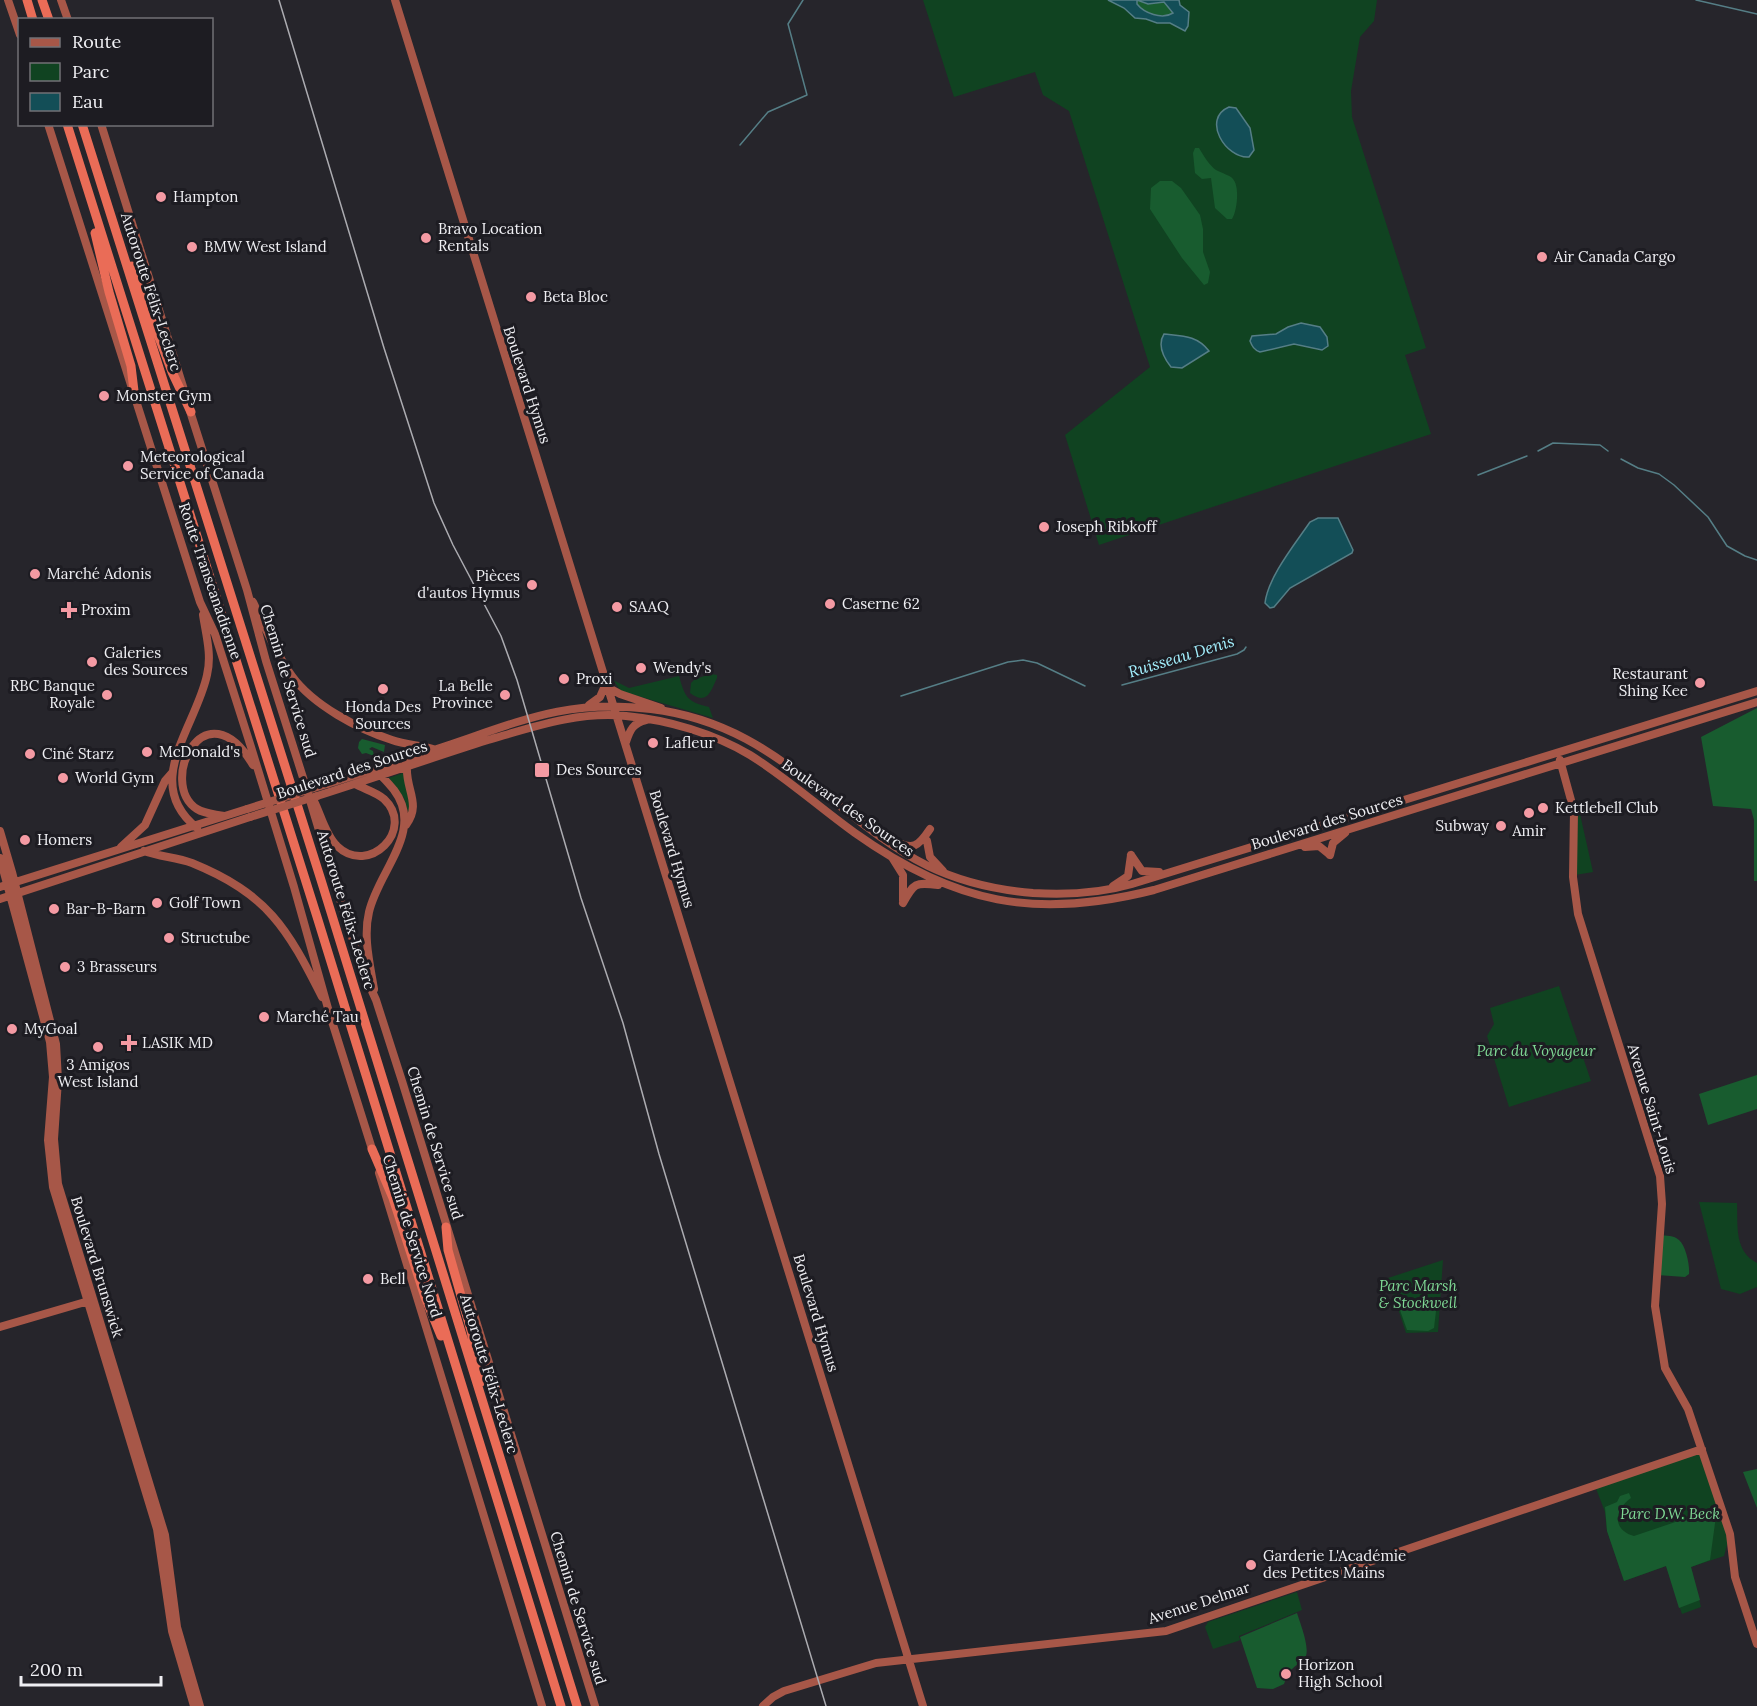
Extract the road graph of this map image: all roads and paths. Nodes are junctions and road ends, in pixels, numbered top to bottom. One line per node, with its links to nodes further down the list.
1 (8, 0): 9 (main road)
2 (27, 0): 6 (highway)
3 (42, 0): 7 (highway)
4 (61, 0): 8 (main road)
5 (395, 0): 20 (main road, Boulevard Hymus)
6 (32, 18)
7 (47, 18)
8 (67, 18)
9 (18, 29)
10 (49, 126): 16 (main road, Route Transcanadienne)
11 (68, 126): 14 (highway, Autoroute Félix-Leclerc)
12 (83, 126): 15 (highway, Autoroute Félix-Leclerc)
13 (102, 126): 17 (main road)
14 (81, 169): 16 (highway); 68 (highway, Autoroute Félix-Leclerc)
15 (107, 205): 17 (highway); 69 (highway, Autoroute Félix-Leclerc)
16 (134, 391): 19 (main road, Route Transcanadienne)
17 (191, 412): 18 (main road)
18 (247, 590): 29 (main road); 38 (main road, Chemin de Service sud)
19 (200, 602): 34 (main road); 35 (main road, Route Transcanadienne)
20 (608, 685): 23 (main road); 24 (main road, Boulevard Hymus); 25 (main road)
21 (1757, 691): 30 (main road, Boulevard des Sources)
22 (1757, 702): 31 (main road, Boulevard des Sources)
23 (586, 706): 24 (main road, Boulevard des Sources); 29 (main road, Boulevard des Sources)
24 (614, 706): 25 (main road, Boulevard des Sources); 26 (main road, Boulevard Hymus)
25 (677, 714): 42 (main road, Boulevard des Sources)
26 (617, 715): 27 (main road, Boulevard des Sources); 28 (main road, Boulevard Hymus); 32 (main road, Boulevard des Sources)
27 (650, 719): 28 (main road); 53 (main road, Boulevard des Sources)
28 (626, 744): 72 (main road, Boulevard Hymus)
29 (434, 750): 33 (main road, Boulevard des Sources)
30 (1557, 752): 31 (main road, Avenue Saint-Louis); 55 (main road, Boulevard des Sources)
31 (1561, 763): 45 (main road, Boulevard des Sources); 70 (main road, Avenue Saint-Louis)
32 (407, 766): 36 (main road, Boulevard des Sources); 44 (main road)
33 (372, 769): 36 (main road); 39 (main road, Boulevard des Sources)
34 (172, 773): 43 (main road); 50 (main road)
35 (258, 773): 41 (main road); 63 (main road, Chemin de Service Nord)
36 (380, 775): 37 (main road, Boulevard des Sources); 44 (main road)
37 (355, 784): 38 (main road); 39 (main road, Boulevard des Sources)
38 (306, 787): 62 (main road, Chemin de Service sud)
39 (328, 788): 40 (main road, Boulevard des Sources, bridge)
40 (249, 813): 41 (main road, Boulevard des Sources); 48 (main road, Boulevard des Sources)
41 (226, 816): 43 (main road, Boulevard des Sources)
42 (861, 822): 46 (main road); 56 (main road, Boulevard des Sources)
43 (194, 826): 48 (main road); 50 (main road, Boulevard des Sources)
44 (405, 826): 62 (main road)
45 (1354, 827): 51 (main road, Boulevard des Sources); 51 (main road)
46 (930, 829)
47 (0, 831): 57 (main road, Boulevard Brunswick)
48 (202, 832): 52 (main road, Boulevard des Sources)
49 (927, 841): 56 (main road)
50 (120, 848): 57 (main road, Boulevard des Sources)
51 (1288, 848): 58 (main road, Boulevard des Sources)
52 (143, 851): 60 (main road, Boulevard des Sources); 63 (main road)
53 (890, 856): 58 (main road, Boulevard des Sources); 58 (main road)
54 (0, 858): 57 (main road, Boulevard Brunswick)
55 (1174, 871): 59 (main road, Boulevard des Sources); 59 (main road)
56 (946, 874): 59 (main road, Boulevard des Sources)
57 (8, 885): 60 (main road, Boulevard Brunswick)
58 (951, 886)
59 (1109, 889)
60 (14, 894): 61 (main road, Boulevard des Sources); 66 (main road, Boulevard Brunswick)
61 (0, 899)
62 (376, 1000): 65 (main road, Chemin de Service sud)
63 (329, 1012): 64 (main road, Chemin de Service Nord)
64 (372, 1149): 68 (highway); 75 (main road, Chemin de Service Nord)
65 (446, 1227): 69 (highway); 78 (main road, Chemin de Service sud)
66 (90, 1300): 67 (main road); 73 (main road, Boulevard Brunswick); 74 (main road, Boulevard Brunswick)
67 (0, 1327)
68 (461, 1385): 76 (highway, Autoroute Félix-Leclerc)
69 (493, 1437): 77 (highway, Autoroute Félix-Leclerc)
70 (1702, 1449): 71 (main road, Avenue Saint-Louis); 72 (main road, Avenue Delmar)
71 (1757, 1644)
72 (908, 1660): 79 (main road, Avenue Delmar); 80 (main road, Boulevard Hymus)
73 (194, 1706)
74 (200, 1706)
75 (542, 1706)
76 (561, 1706)
77 (577, 1706)
78 (595, 1706)
79 (763, 1706)
80 (923, 1706)

